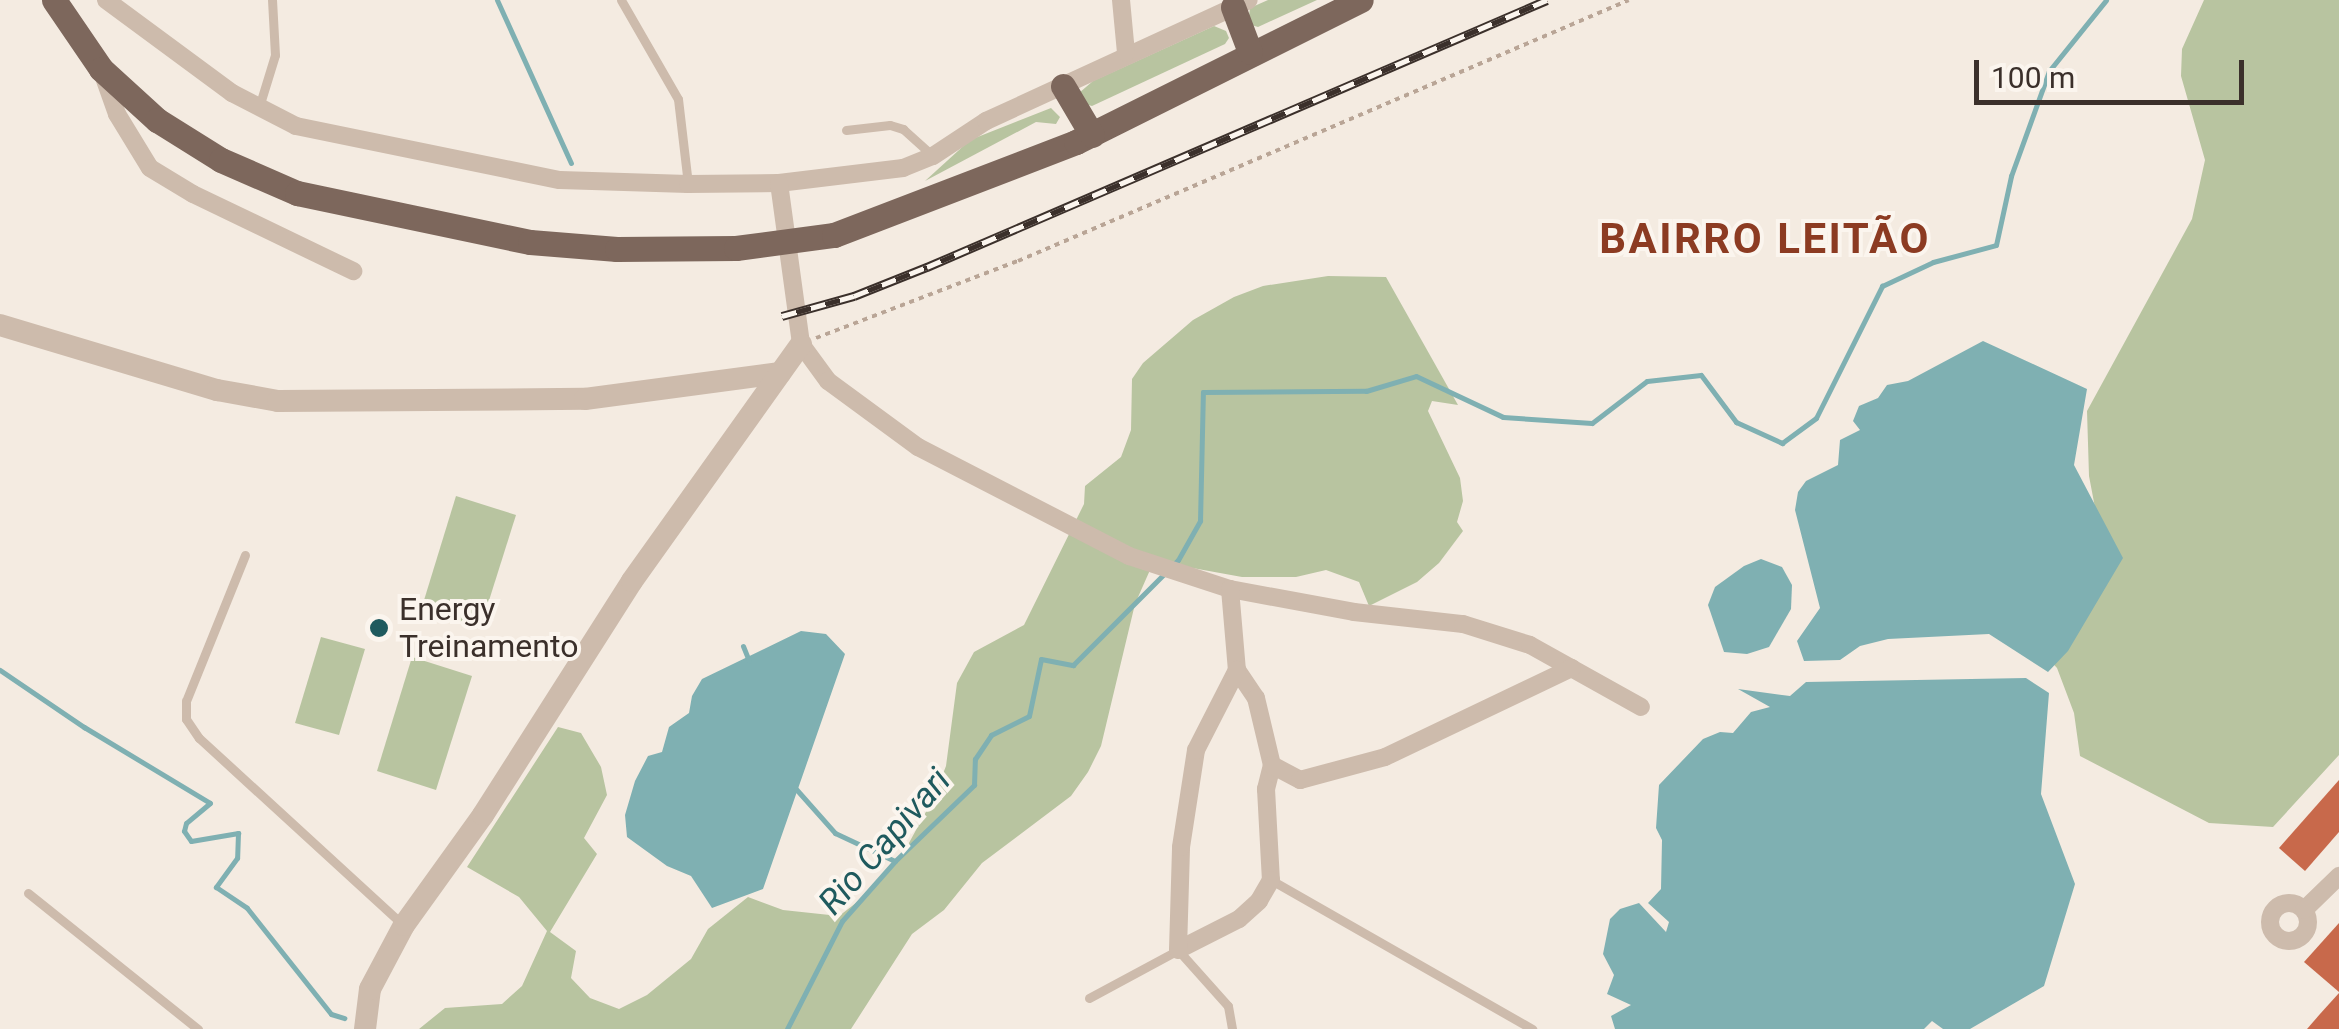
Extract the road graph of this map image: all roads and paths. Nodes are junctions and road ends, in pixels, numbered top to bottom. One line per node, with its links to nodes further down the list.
1 (54, 0): 11 (main road)
2 (272, 0): 13 (lane)
3 (621, 0): 20 (lane)
4 (1121, 0): 10 (street)
5 (1361, 0): 9 (main road)
6 (1629, 0): 23 (path)
7 (108, 1): 13 (street)
8 (1241, 4): 9 (main road); 10 (street)
9 (1250, 52): 15 (main road)
10 (1126, 53): 12 (street)
11 (101, 69): 16 (main road); 18 (street)
12 (1064, 86): 15 (main road); 17 (street)
13 (258, 110): 20 (street)
14 (846, 130): 17 (lane)
15 (1092, 135): 16 (main road)
16 (197, 145): 18 (street)
17 (933, 156): 19 (street)
18 (150, 168): 21 (street)
19 (779, 183): 20 (street); 23 (street)
20 (688, 184)
21 (352, 271)
22 (0, 325): 24 (street)
23 (800, 339): 24 (street); 26 (street)
24 (780, 372): 35 (street)
25 (246, 555): 35 (lane)
26 (1230, 589): 27 (street); 28 (street)
27 (1572, 668): 29 (street); 30 (street)
28 (1237, 670): 30 (street); 36 (street)
29 (1642, 707)
30 (1272, 765): 32 (street)
31 (2339, 876): 34 (street)
32 (1271, 880): 36 (street); 41 (lane)
33 (28, 893): 38 (lane)
34 (2304, 910)
35 (404, 926): 39 (street)
36 (1178, 950): 37 (lane); 40 (lane)
37 (1090, 998)
38 (198, 1029)
39 (365, 1029)
40 (1232, 1029)
41 (1532, 1029)

